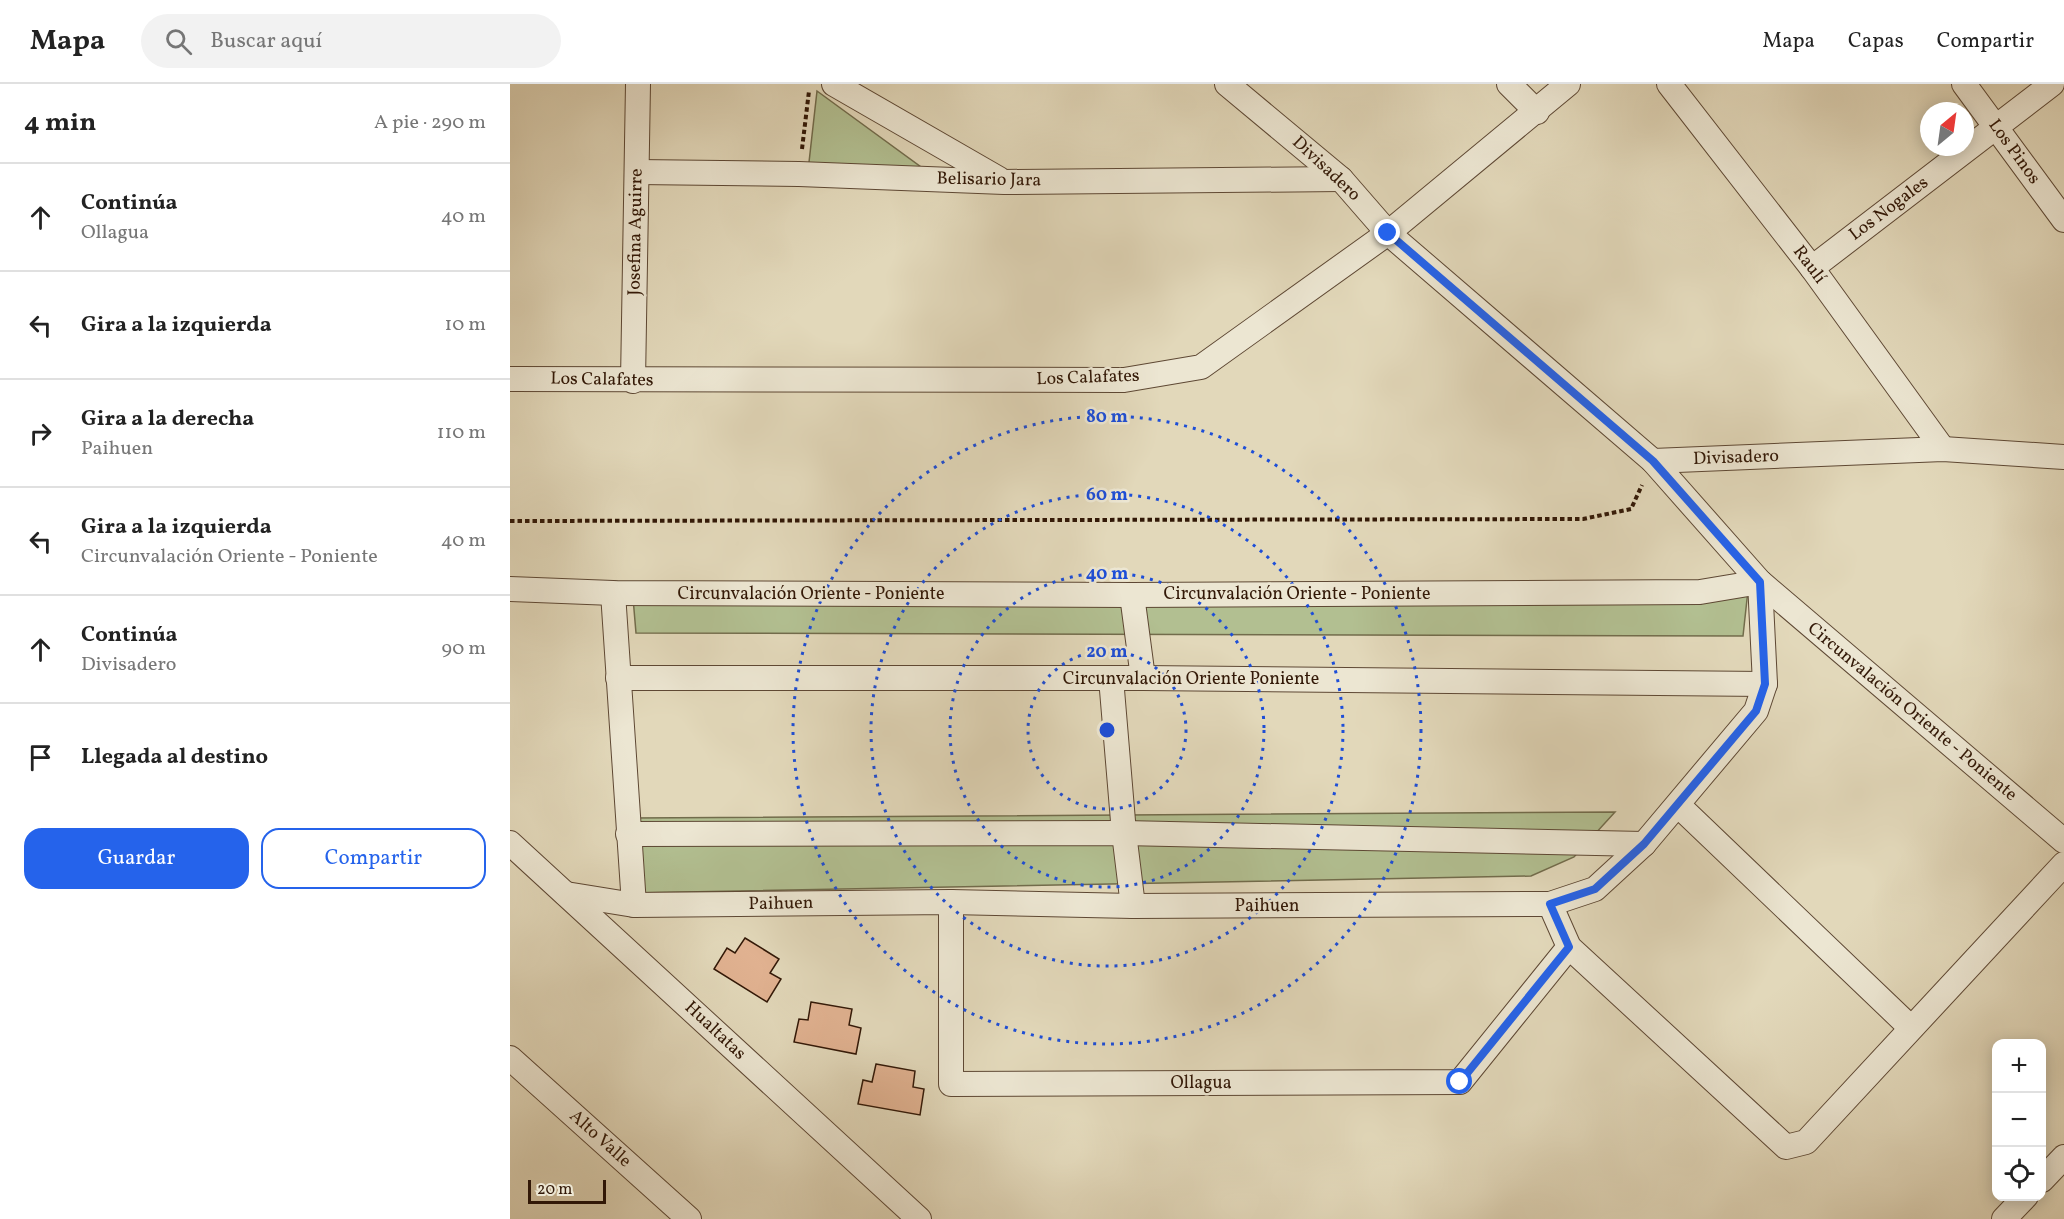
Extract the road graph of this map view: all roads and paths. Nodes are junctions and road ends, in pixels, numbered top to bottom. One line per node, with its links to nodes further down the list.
1 (639, 84): 12 (street, Josefina Aguirre)
2 (809, 84): 13 (path)
3 (834, 84): 15 (street)
4 (1227, 84): 14 (street, Divisadero)
5 (1509, 84): 10 (street)
6 (1568, 84): 10 (street, Los Calafates)
7 (1670, 84): 18 (street, Raulí)
8 (1964, 84): 11 (street, Los Pinos)
9 (2052, 84): 11 (street, Los Nogales)
10 (1537, 112): 17 (street, Los Calafates)
11 (1996, 127): 16 (street, Los Pinos); 18 (street, Los Nogales)
12 (637, 172): 13 (street, Belisario Jara); 20 (street, Josefina Aguirre)
13 (799, 174): 15 (street, Belisario Jara)
14 (1341, 179): 15 (street, Belisario Jara); 17 (street, Divisadero)
15 (1004, 182)
16 (2064, 220)
17 (1388, 233): 20 (street, Los Calafates); 23 (street, Divisadero)
18 (1812, 268): 21 (street, Raulí)
19 (510, 379): 20 (street, Los Calafates)
20 (633, 381)
21 (1943, 449): 22 (street, Divisadero); 23 (street, Divisadero)
22 (2064, 457)
23 (1653, 461): 24 (path); 25 (street, Circunvalación Oriente - Poniente)
24 (510, 521)
25 (1760, 582): 28 (street, Circunvalación Oriente - Poniente); 32 (street, Paihuen); 36 (street, Circunvalación Oriente - Poniente)
26 (510, 589): 27 (street, Circunvalación Oriente - Poniente)
27 (613, 593): 28 (street, Circunvalación Oriente - Poniente); 29 (street)
28 (1132, 595): 31 (street)
29 (618, 678): 30 (street, Circunvalación Oriente Poniente); 35 (street)
30 (1112, 678): 31 (street, Circunvalación Oriente Poniente); 34 (street)
31 (1143, 678): 32 (street, Circunvalación Oriente Poniente)
32 (1765, 684): 33 (street, Paihuen)
33 (1678, 805): 38 (street, Paihuen); 46 (street)
34 (1124, 833): 35 (street); 38 (street); 44 (street)
35 (628, 834): 43 (street)
36 (2064, 841)
37 (510, 843): 40 (street, Hualtatas)
38 (1644, 844): 42 (street, Paihuen)
39 (2064, 864): 46 (street)
40 (566, 894): 43 (street, Paihuen); 52 (street, Hualtatas)
41 (951, 902): 43 (street, Paihuen); 44 (street, Paihuen); 45 (street, Ollagua)
42 (1550, 904): 44 (street, Paihuen); 45 (street)
43 (634, 905)
44 (1133, 906)
45 (1569, 947): 46 (street)
46 (1910, 1027)
47 (510, 1058): 51 (street, Alto Valle)
48 (2064, 1157): 49 (street)
49 (2046, 1176)
50 (2022, 1201): 53 (street)
51 (689, 1219)
52 (919, 1219)
53 (2004, 1219)

